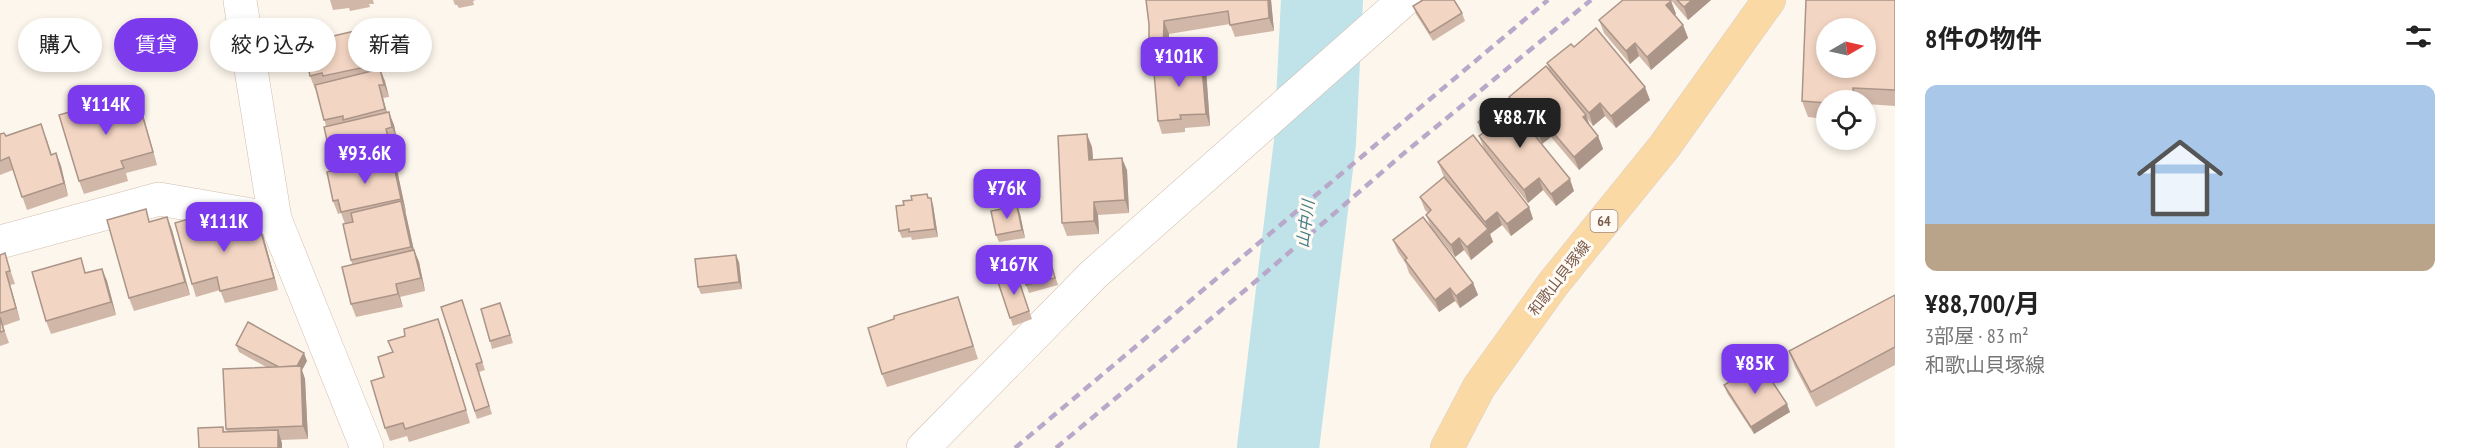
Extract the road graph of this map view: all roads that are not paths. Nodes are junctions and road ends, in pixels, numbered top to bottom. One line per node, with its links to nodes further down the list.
1 (1404, 0): 9 (street)
2 (1769, 0): 10 (main road, 和歌山貝塚線 / 64)
3 (240, 1): 4 (street)
4 (243, 18)
5 (252, 72): 6 (street)
6 (275, 219): 7 (street); 8 (street)
7 (0, 242)
8 (367, 448)
9 (923, 448)
10 (1447, 448)

